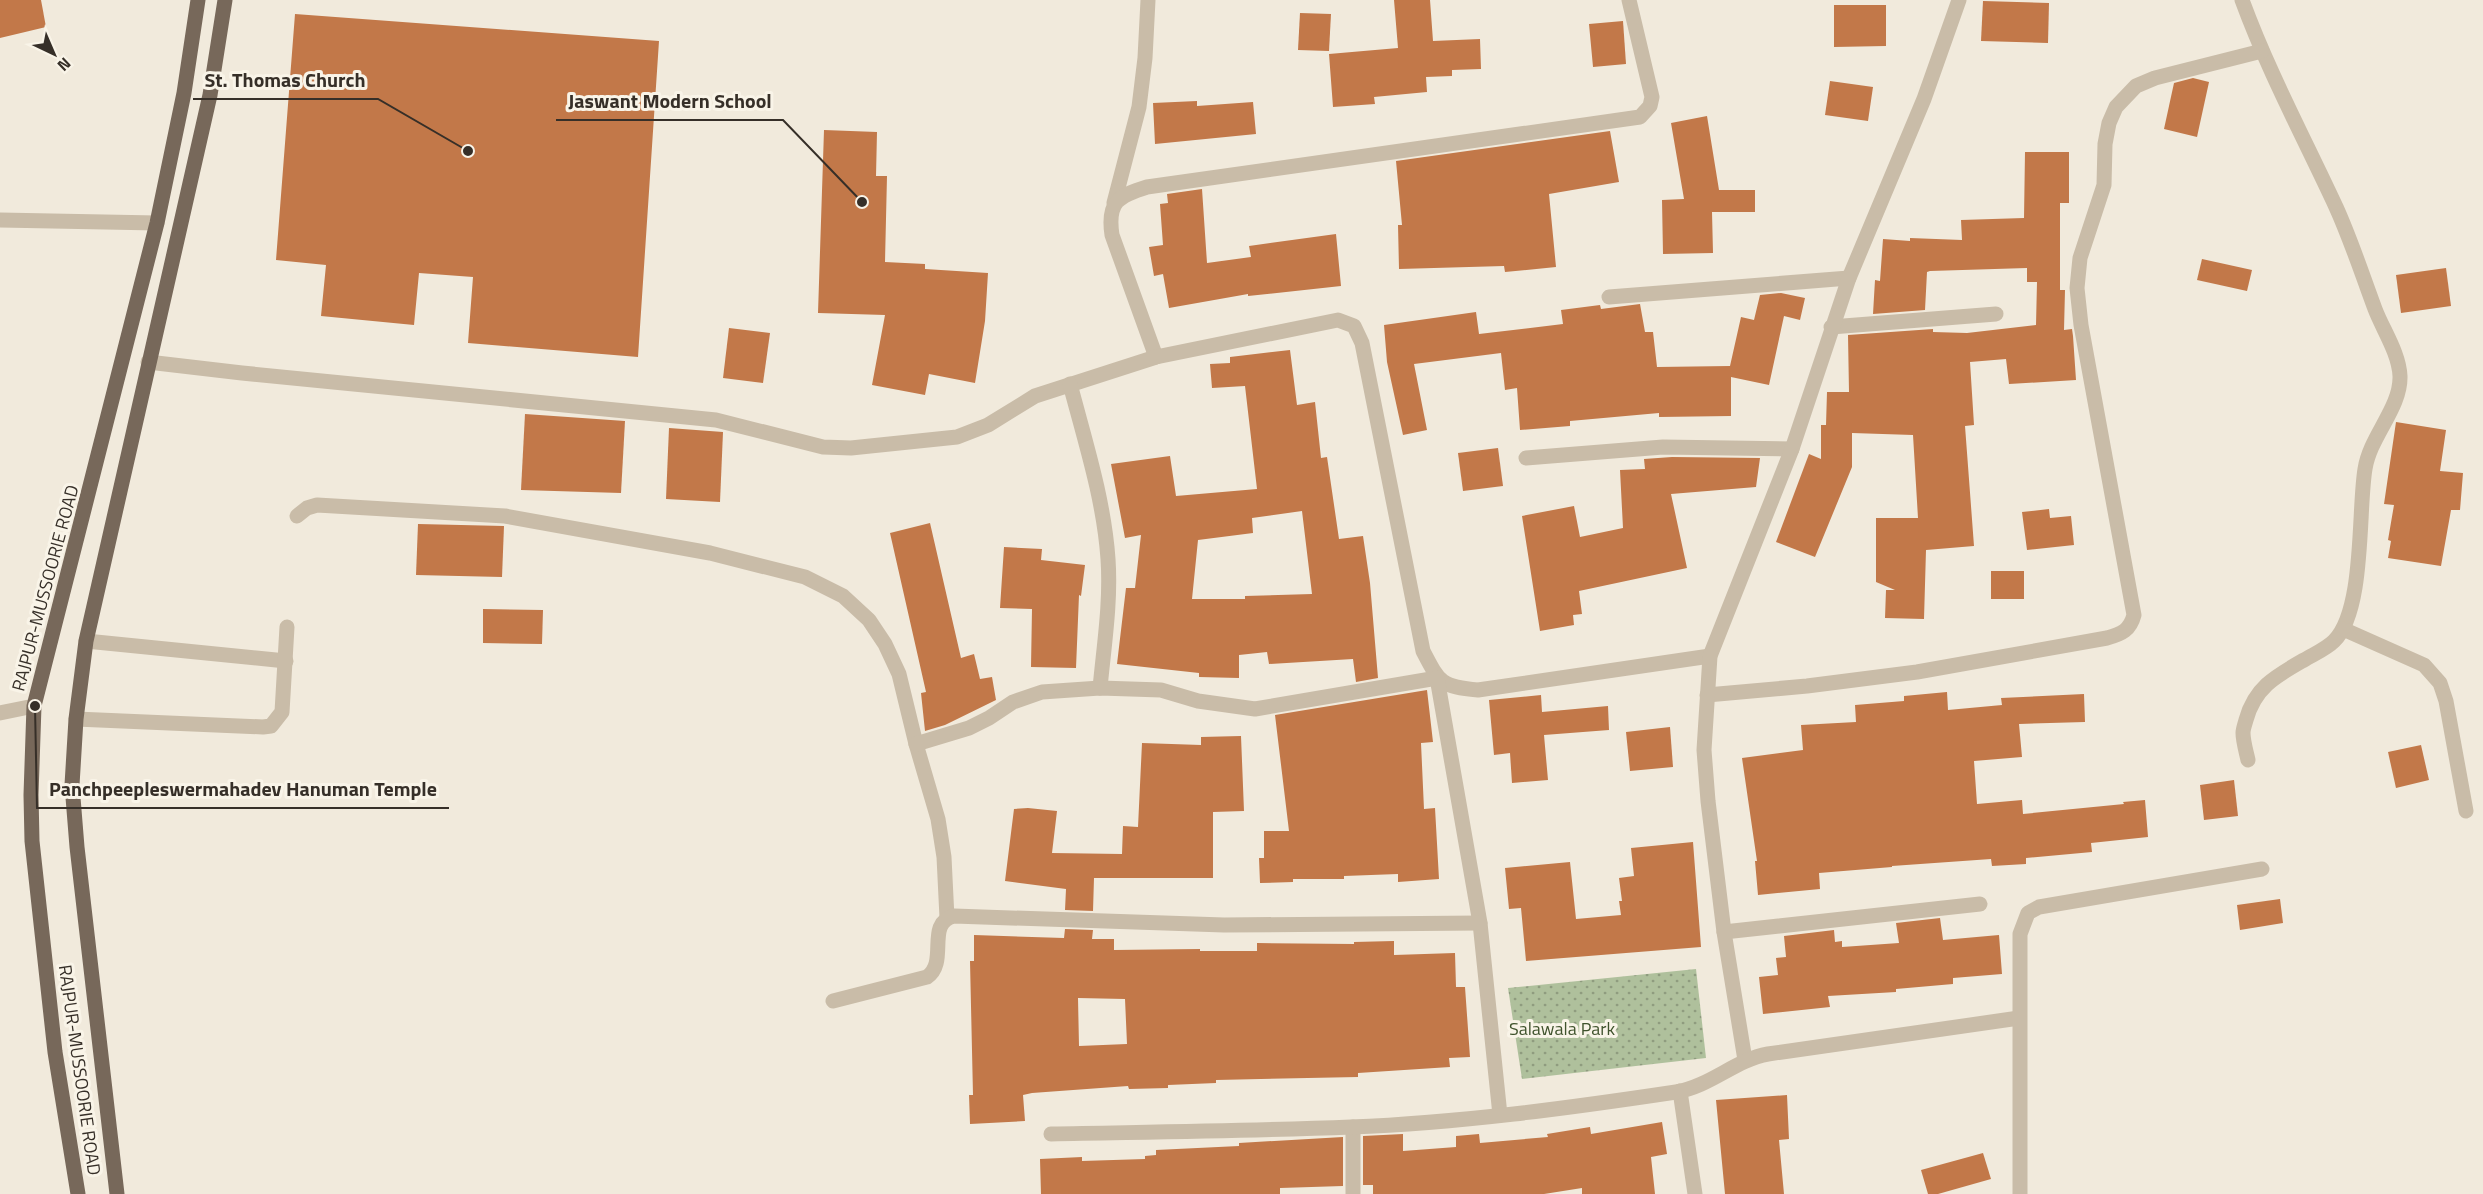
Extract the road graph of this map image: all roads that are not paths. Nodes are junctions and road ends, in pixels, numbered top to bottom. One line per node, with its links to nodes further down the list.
1 (198, 0): 10 (main road, RAJPUR-MUSSOORIE ROAD)
2 (225, 0): 16 (main road, RAJPUR-MUSSOORIE ROAD)
3 (1148, 0): 8 (street)
4 (1629, 0): 8 (street)
5 (1959, 0): 11 (street)
6 (2242, 0): 7 (street)
7 (2262, 51): 22 (street); 28 (street)
8 (1114, 204): 15 (street)
9 (0, 220): 10 (street)
10 (157, 224): 29 (main road, RAJPUR-MUSSOORIE ROAD)
11 (1849, 278): 12 (street); 14 (street)
12 (1609, 297)
13 (1996, 314): 14 (street)
14 (1831, 327): 18 (street)
15 (1156, 357): 17 (street); 26 (street)
16 (148, 362): 17 (street); 23 (main road, RAJPUR-MUSSOORIE ROAD)
17 (1070, 384): 27 (street)
18 (1792, 449): 19 (street); 24 (street)
19 (1526, 458)
20 (297, 516): 32 (street)
21 (287, 627): 25 (street)
22 (2343, 629): 33 (street); 34 (street)
23 (86, 641): 25 (street); 31 (main road, RAJPUR-MUSSOORIE ROAD)
24 (1710, 656): 26 (street); 28 (street)
25 (286, 661): 31 (street)
26 (1437, 678): 27 (street); 38 (street)
27 (1100, 688): 32 (street)
28 (1707, 694): 39 (street)
29 (34, 706): 30 (street); 47 (main road, RAJPUR-MUSSOORIE ROAD)
30 (0, 713)
31 (76, 719): 48 (main road, RAJPUR-MUSSOORIE ROAD)
32 (916, 744): 37 (street)
33 (2248, 760)
34 (2466, 811)
35 (2262, 868): 41 (street)
36 (1980, 904): 39 (street)
37 (948, 918): 38 (street); 40 (street)
38 (1480, 924): 44 (street)
39 (1724, 932): 42 (street)
40 (833, 1000)
41 (2019, 1018): 42 (street); 51 (street)
42 (1745, 1060): 43 (street)
43 (1680, 1091): 44 (street); 50 (street)
44 (1500, 1114): 45 (street)
45 (1353, 1127): 46 (street); 49 (street)
46 (1052, 1134)
47 (78, 1194)
48 (117, 1194)
49 (1353, 1194)
50 (1695, 1194)
51 (2020, 1194)

